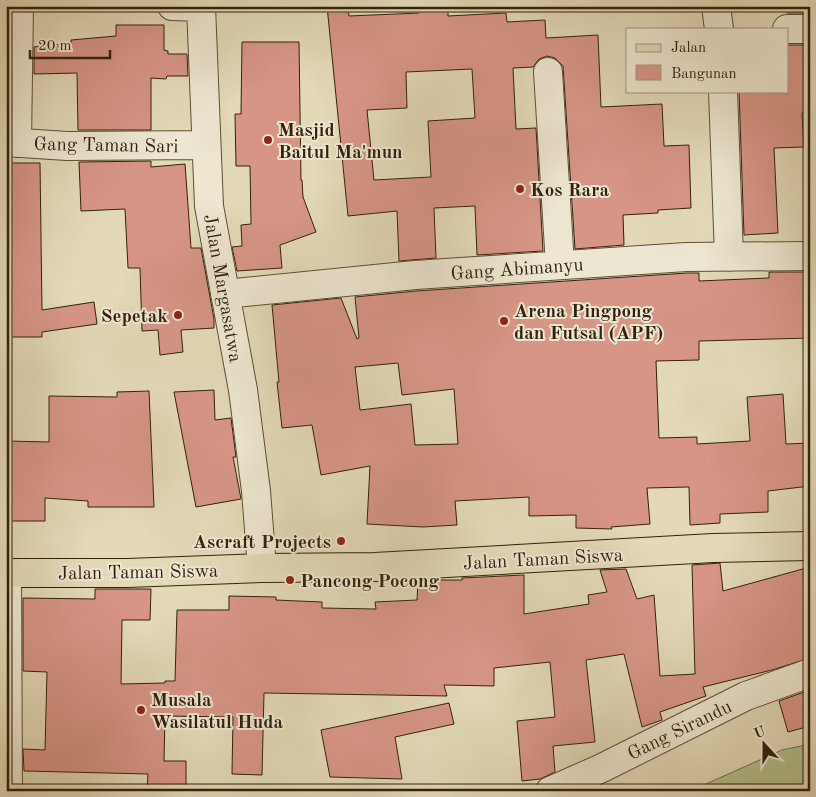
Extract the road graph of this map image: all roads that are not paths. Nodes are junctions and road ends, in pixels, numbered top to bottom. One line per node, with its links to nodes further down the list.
1 (19, 6): 10 (street)
2 (172, 6): 4 (street)
3 (716, 6): 5 (street)
4 (201, 7): 11 (street, Jalan Margasatwa)
5 (719, 28)
6 (810, 29): 7 (street)
7 (788, 30)
8 (548, 72): 14 (street)
9 (723, 92): 12 (street)
10 (12, 142): 11 (street, Gang Taman Sari)
11 (206, 144): 15 (street, Jalan Margasatwa)
12 (729, 256): 13 (street, Gang Abimanyu); 14 (street, Gang Abimanyu)
13 (810, 256)
14 (560, 265): 15 (street, Gang Abimanyu)
15 (225, 294): 17 (street, Jalan Margasatwa)
16 (810, 546): 17 (main road, Jalan Taman Siswa)
17 (262, 568): 18 (main road, Jalan Taman Siswa)
18 (6, 573): 20 (street)
19 (810, 672): 21 (street, Gang Sirandu)
20 (8, 791)
21 (550, 791)

